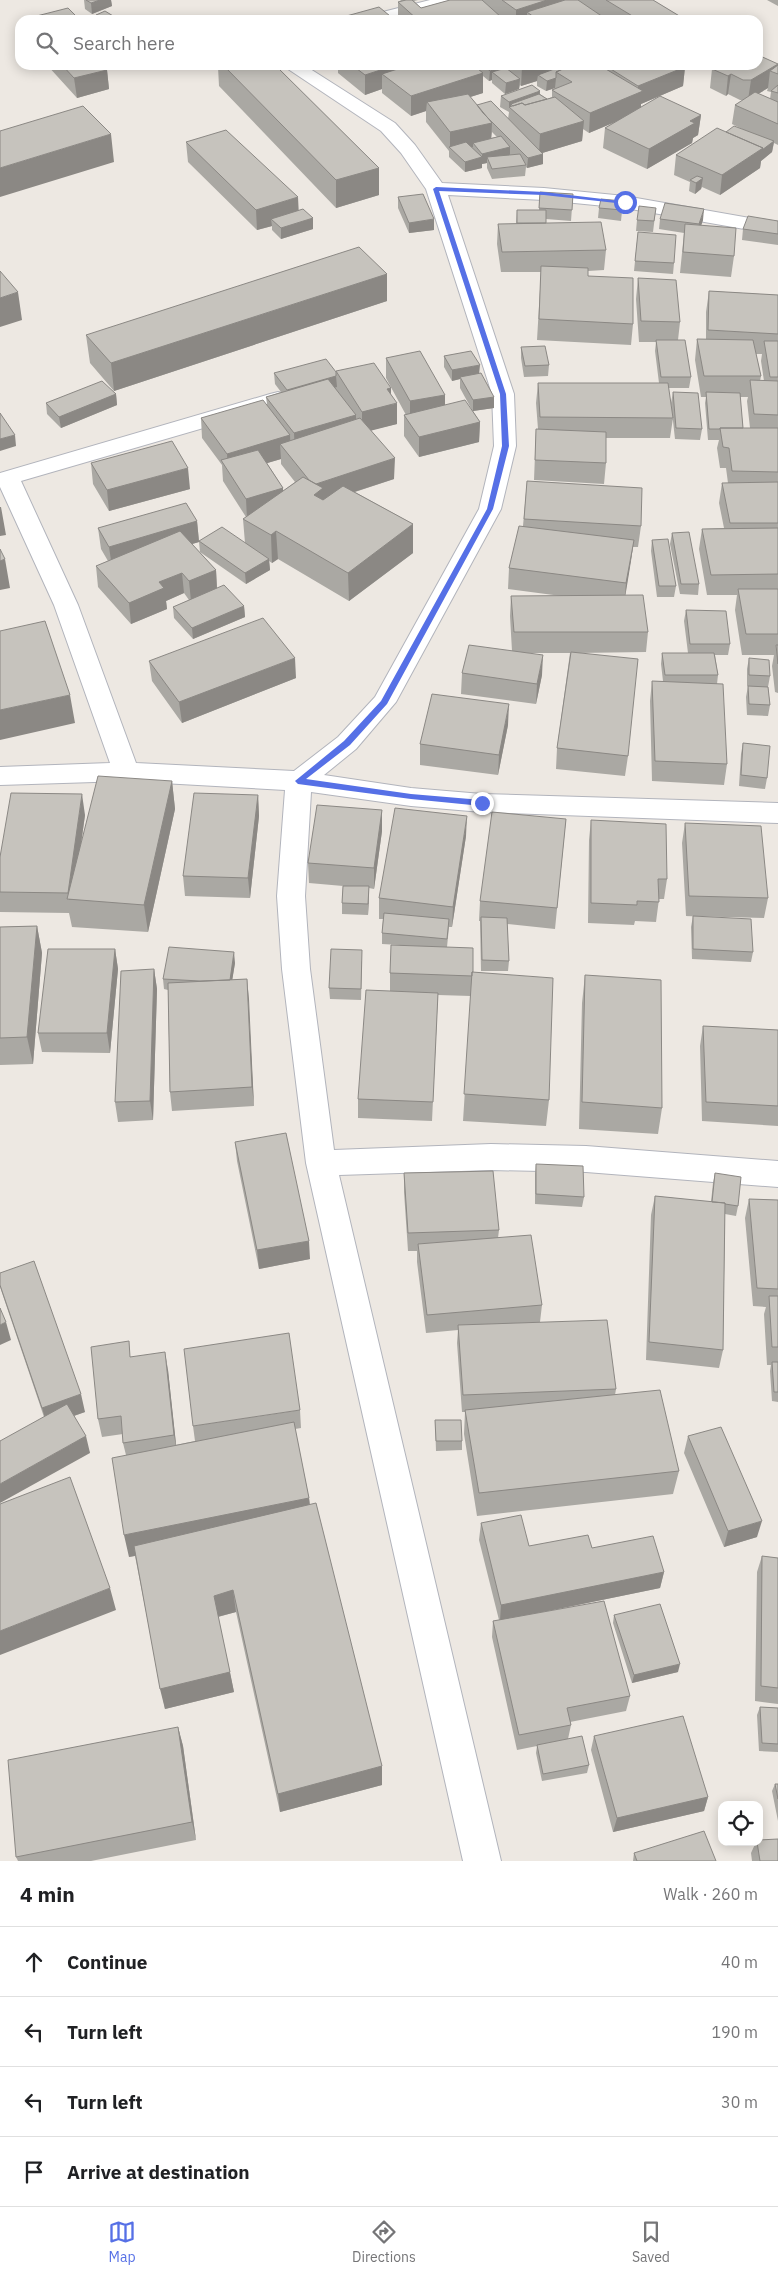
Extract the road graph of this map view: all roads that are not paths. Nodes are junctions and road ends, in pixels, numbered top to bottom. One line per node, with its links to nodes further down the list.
1 (450, 0): 2 (street)
2 (392, 15)
3 (299, 70): 4 (street)
4 (436, 189): 5 (street); 10 (street)
5 (778, 229)
6 (278, 399): 7 (street)
7 (4, 479): 8 (street)
8 (126, 772): 9 (street); 10 (street)
9 (0, 776)
10 (298, 781): 11 (street); 12 (street)
11 (778, 813)
12 (321, 1163): 13 (street); 14 (street)
13 (778, 1174)
14 (482, 1861)

